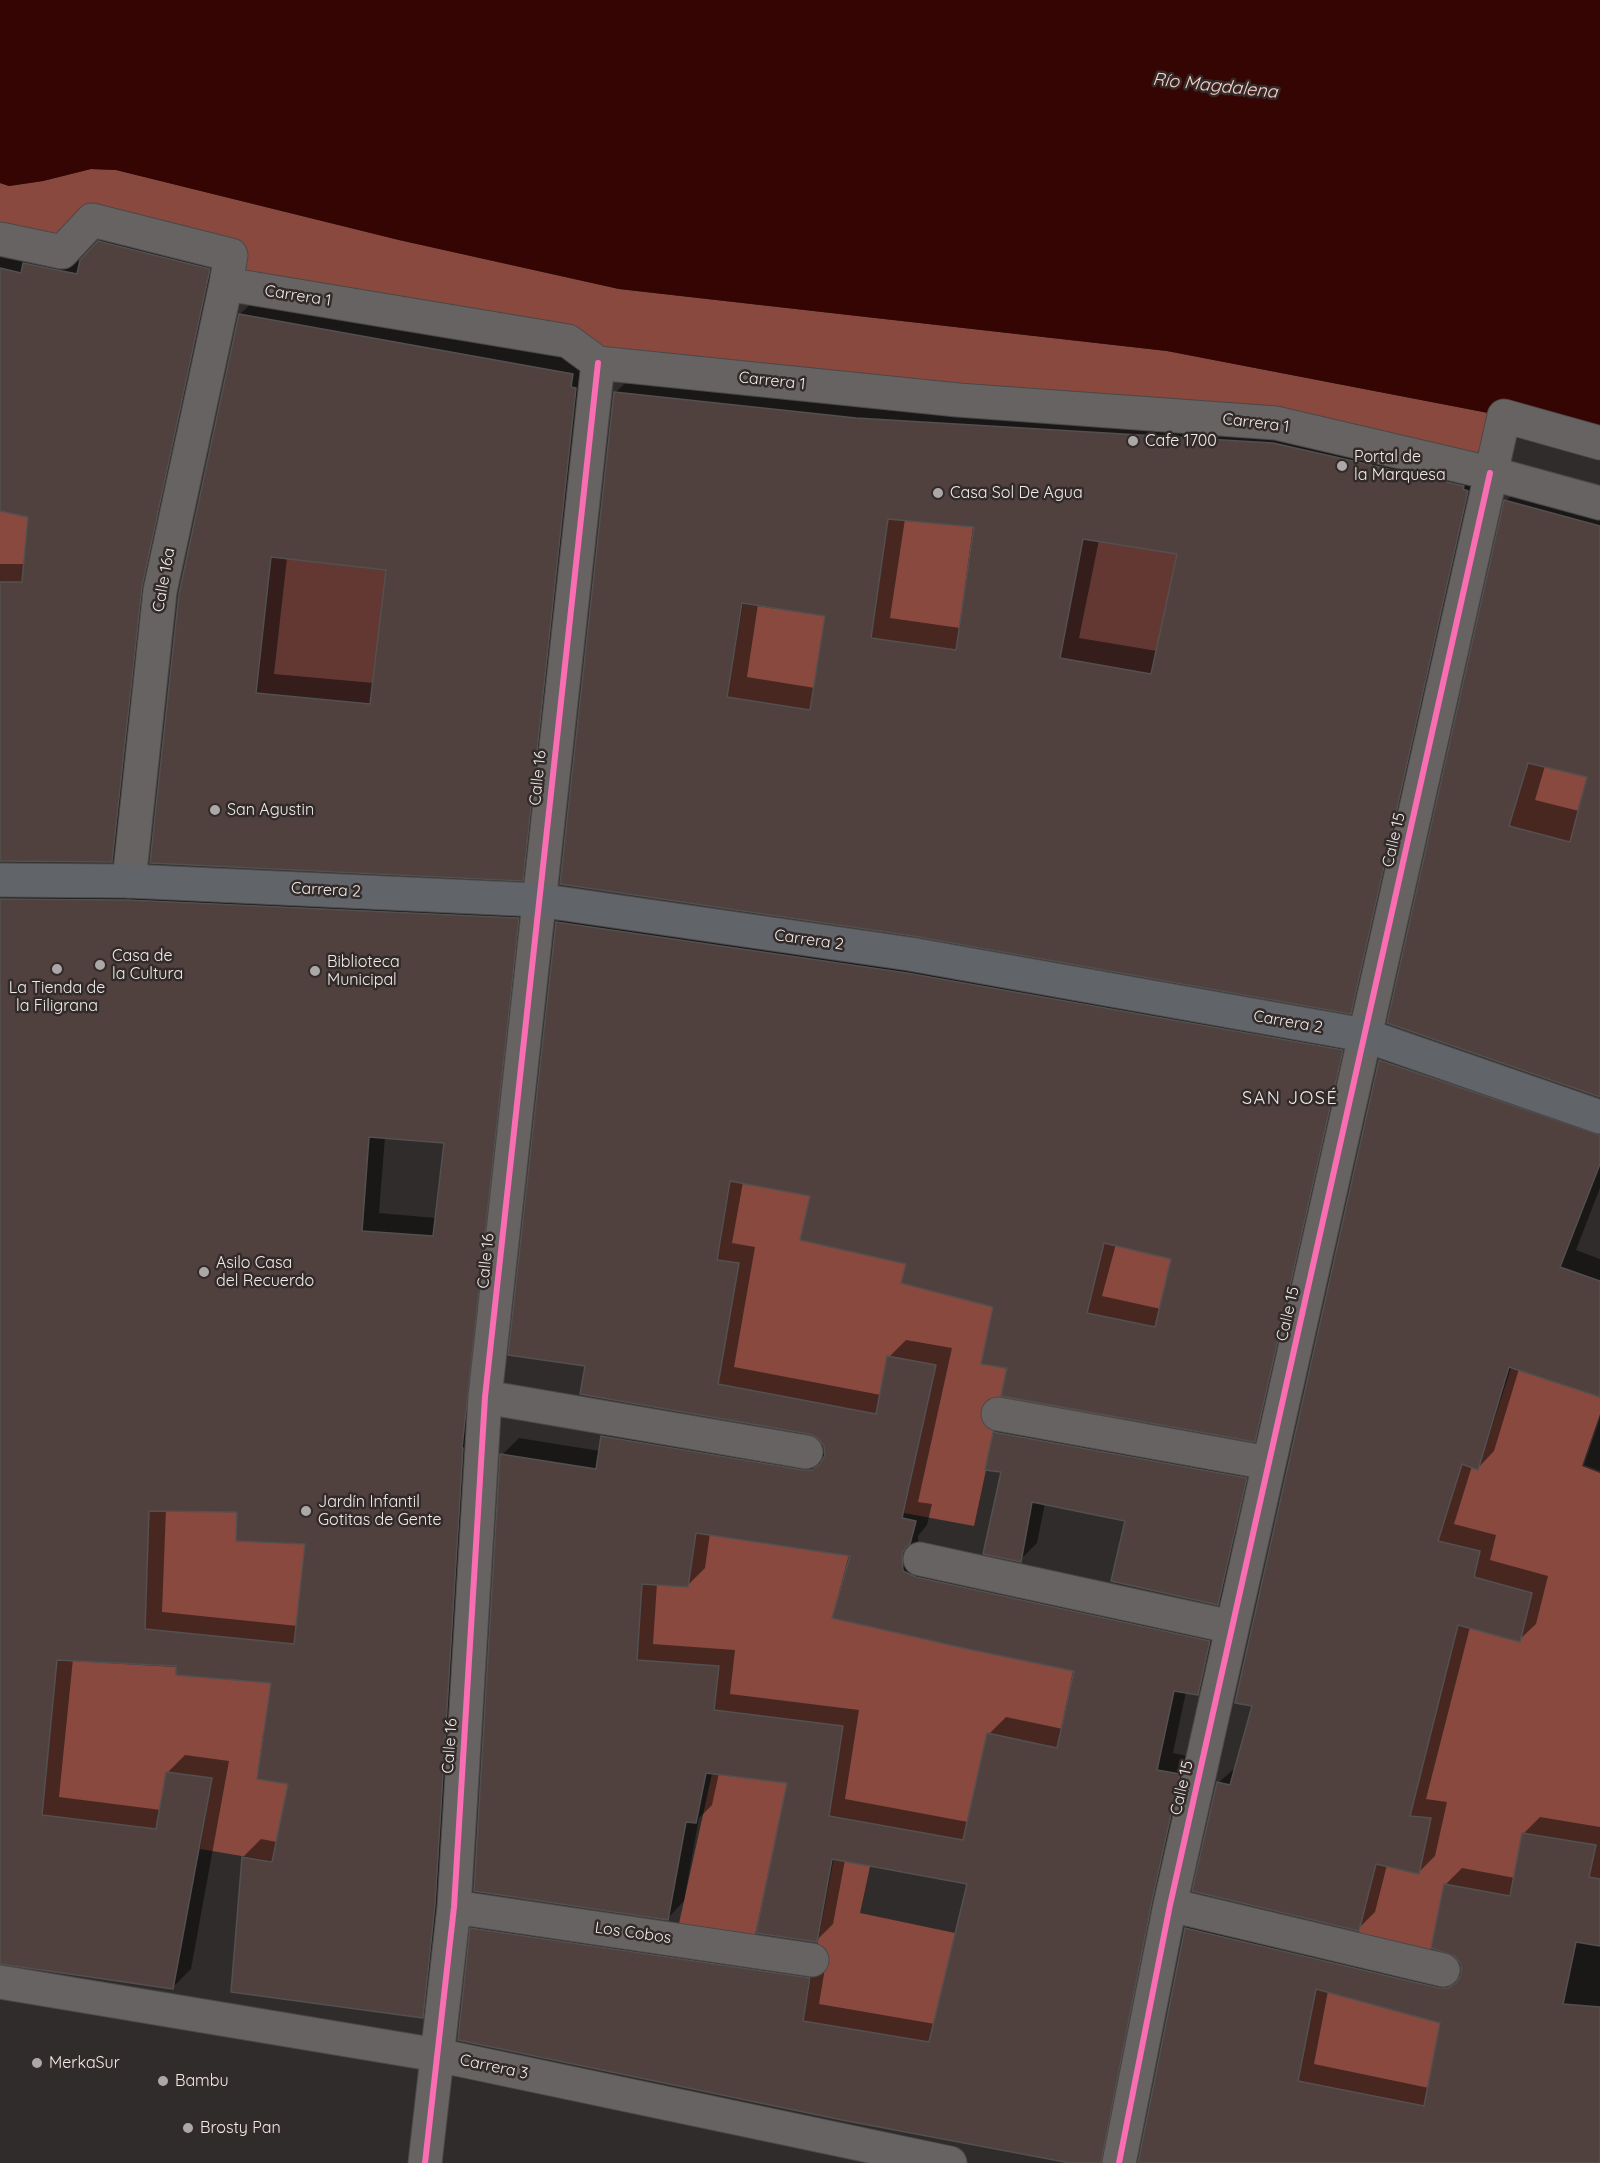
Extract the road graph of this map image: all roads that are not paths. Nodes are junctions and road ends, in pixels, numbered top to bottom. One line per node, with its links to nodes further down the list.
1 (0, 239): 2 (street)
2 (226, 284): 3 (street, Carrera 1); 8 (street, Calle 16a)
3 (598, 363): 5 (street, Carrera 1); 9 (street, Calle 16)
4 (1600, 443): 5 (street, Calle 15)
5 (1490, 473): 6 (street, Carrera 1); 10 (street, Calle 15)
6 (1600, 502)
7 (0, 880): 8 (main road, Carrera 2)
8 (129, 881): 9 (main road, Carrera 2)
9 (538, 900): 10 (main road, Carrera 2); 12 (street, Calle 16)
10 (1364, 1035): 11 (main road, Carrera 2); 15 (street, Calle 15)
11 (1600, 1117)
12 (485, 1397): 14 (street); 19 (street, Calle 16)
13 (998, 1414): 15 (street)
14 (806, 1452)
15 (1268, 1463): 17 (street, Calle 15)
16 (920, 1559): 17 (street)
17 (1232, 1627): 18 (street, Calle 15)
18 (1170, 1905): 21 (street); 26 (street, Calle 15)
19 (454, 1907): 20 (street, Los Cobos); 23 (street, Calle 16)
20 (812, 1960)
21 (1443, 1970)
22 (0, 1982): 23 (street, Carrera 3)
23 (437, 2055): 24 (street, Calle 16); 25 (street, Carrera 3)
24 (425, 2163)
25 (950, 2163)
26 (1119, 2163)

